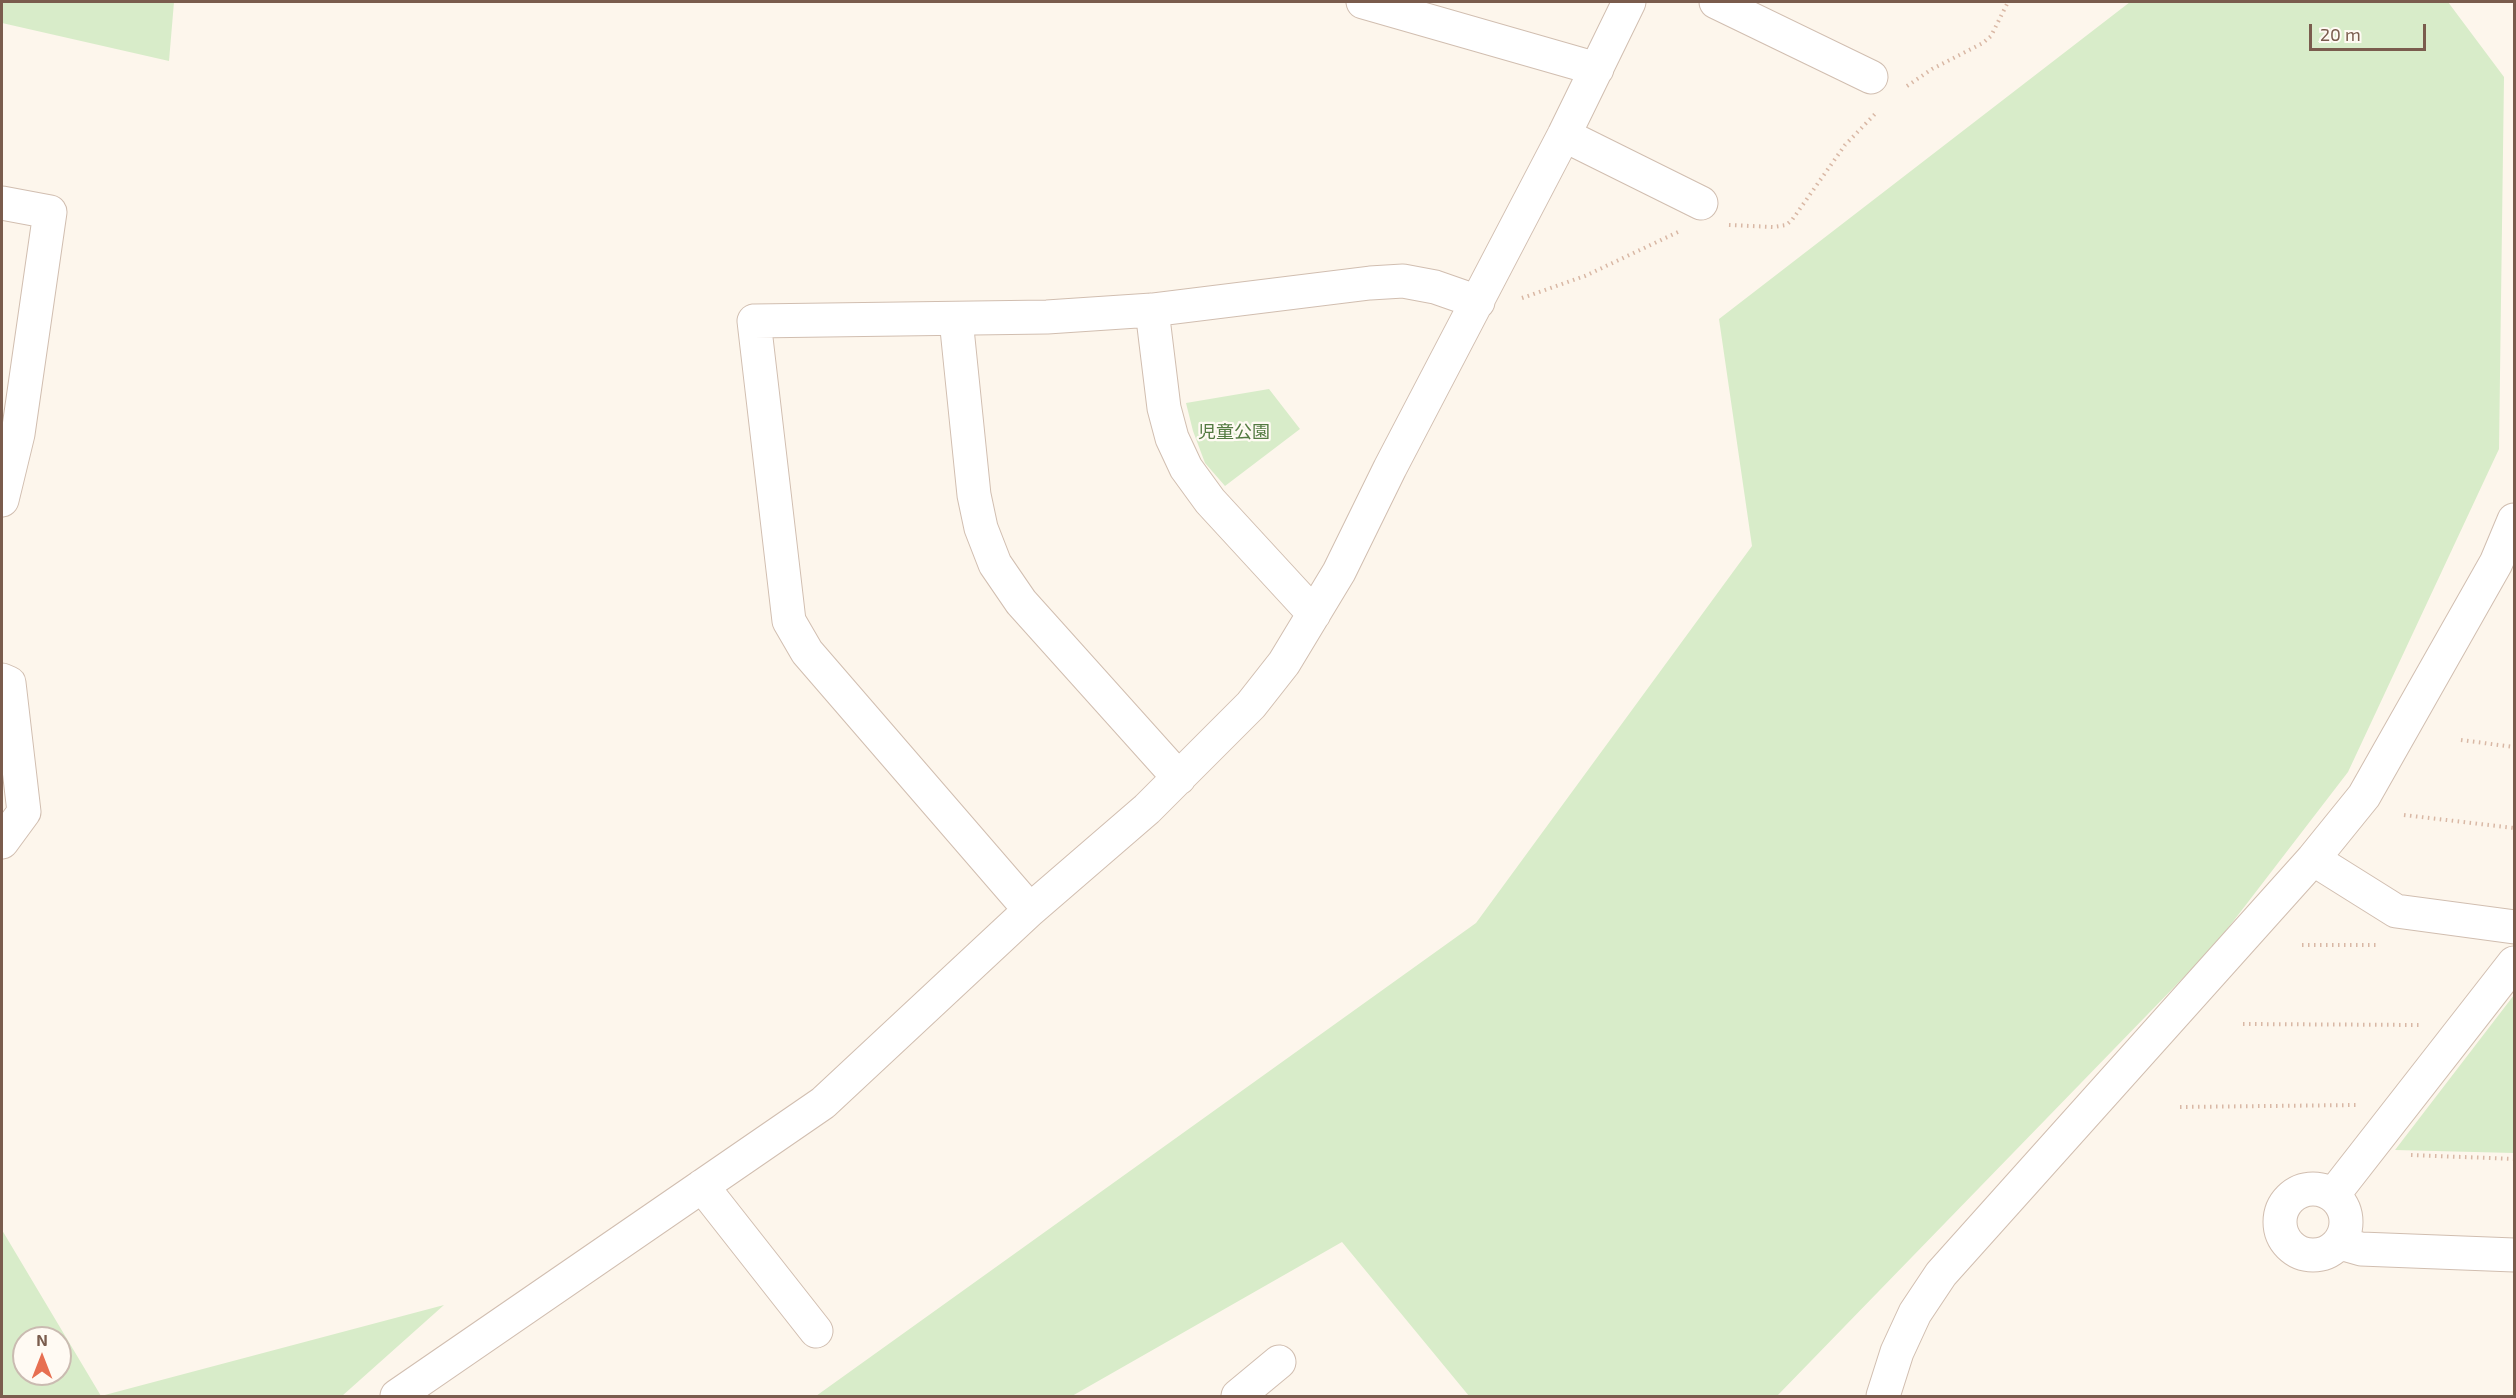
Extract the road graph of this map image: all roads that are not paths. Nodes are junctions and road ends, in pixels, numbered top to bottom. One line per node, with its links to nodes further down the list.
1 (1363, 2): 4 (street)
2 (1629, 2): 4 (street)
3 (1716, 2): 5 (street)
4 (1597, 69): 6 (street)
5 (1871, 77)
6 (1564, 135): 8 (street); 9 (street)
7 (2, 203): 12 (street)
8 (1695, 216)
9 (1478, 302): 10 (street); 15 (street)
10 (1152, 310): 11 (street); 15 (street)
11 (956, 319): 17 (street); 20 (street)
12 (2, 500)
13 (2514, 520): 14 (street)
14 (2505, 568): 19 (street)
15 (1314, 614): 17 (street)
16 (2, 680): 18 (street)
17 (1179, 778): 20 (street)
18 (2, 842)
19 (2313, 859): 21 (street); 31 (street)
20 (1030, 910): 23 (street)
21 (2514, 927)
22 (2514, 963): 24 (street)
23 (702, 1186): 27 (street); 29 (street)
24 (2333, 1195): 25 (street); 25 (street)
25 (2340, 1243): 26 (street)
26 (2514, 1255)
27 (816, 1331)
28 (1279, 1362): 30 (street)
29 (397, 1396)
30 (1238, 1396)
31 (1883, 1396)

